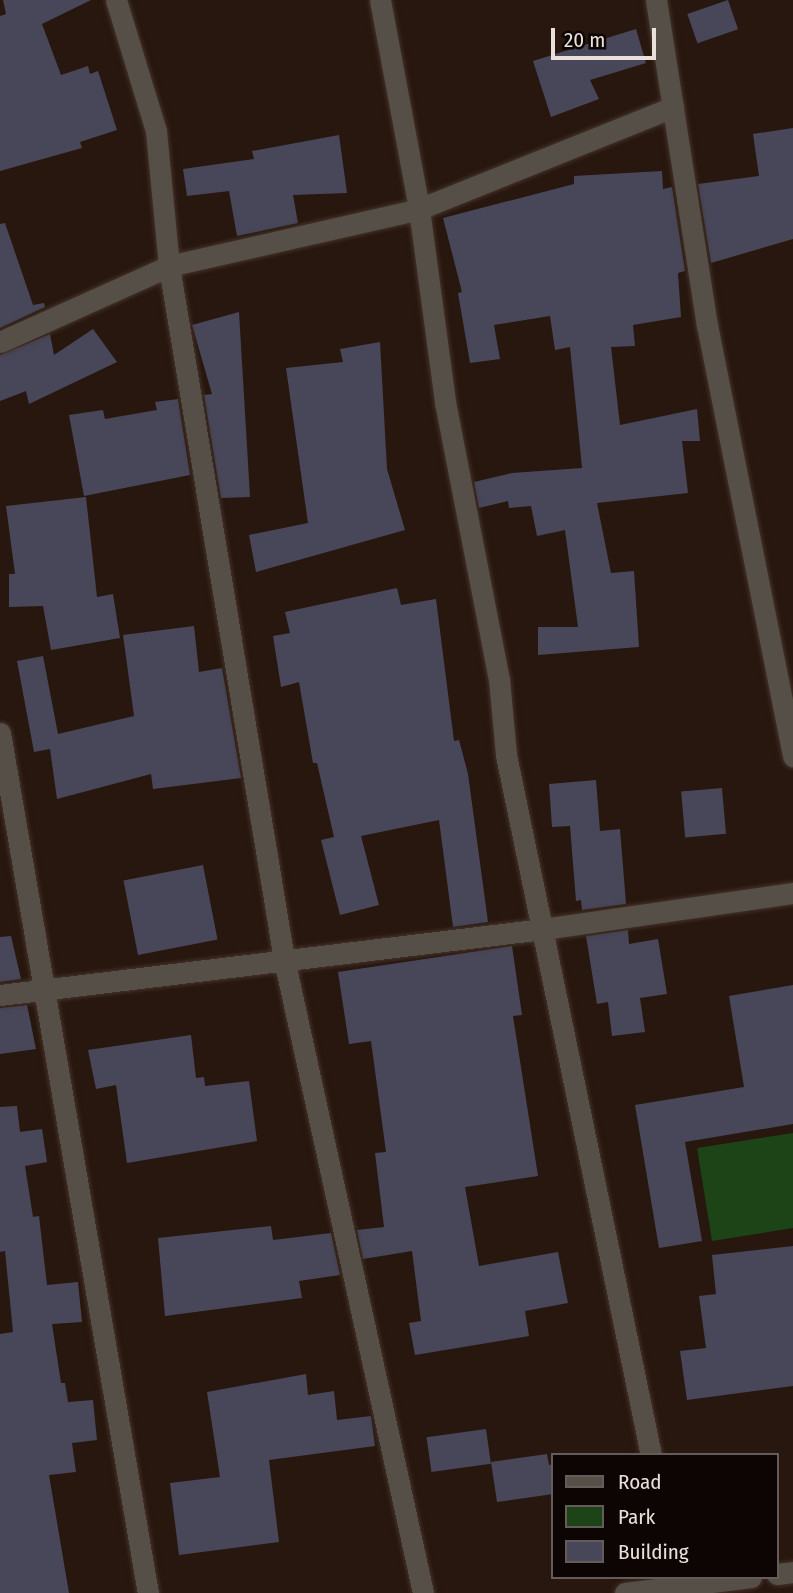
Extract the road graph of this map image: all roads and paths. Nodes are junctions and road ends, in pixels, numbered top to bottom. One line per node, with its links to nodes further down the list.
1 (116, 0): 6 (street)
2 (380, 0): 5 (street)
3 (656, 0): 4 (street)
4 (673, 107): 5 (street); 9 (street)
5 (419, 209): 6 (street); 11 (street)
6 (169, 266): 7 (street); 12 (street)
7 (0, 342)
8 (0, 733): 13 (street)
9 (793, 757)
10 (793, 893): 11 (street)
11 (543, 929): 12 (street); 15 (street)
12 (284, 958): 13 (street); 19 (street)
13 (44, 988): 14 (street); 18 (street)
14 (0, 995)
15 (651, 1453)
16 (733, 1579): 17 (street)
17 (678, 1585): 20 (street)
18 (148, 1593)
19 (423, 1593)
20 (625, 1593)

